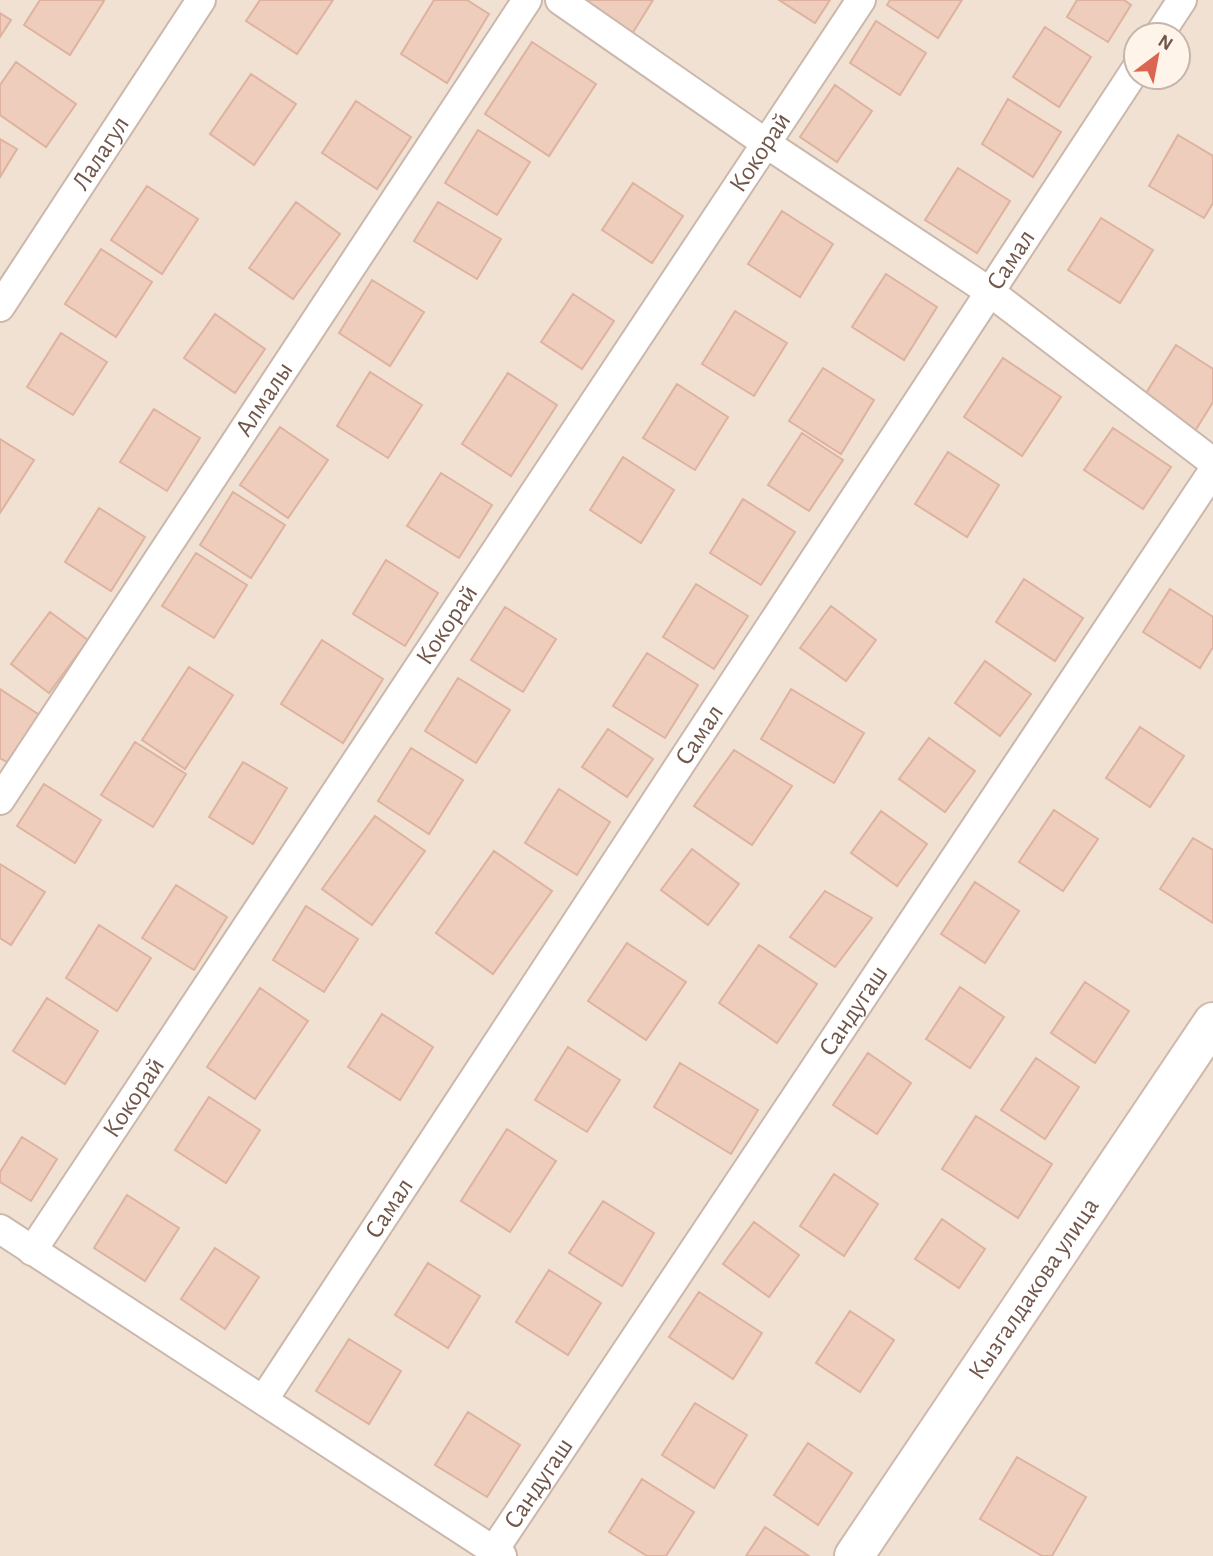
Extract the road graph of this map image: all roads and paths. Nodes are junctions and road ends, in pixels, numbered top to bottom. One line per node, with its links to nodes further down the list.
1 (201, 0): 10 (street, Лалагул)
2 (527, 0): 13 (street, Алмалы)
3 (560, 0): 8 (street)
4 (861, 0): 8 (street, Кокорай)
5 (1182, 0): 6 (street)
6 (1168, 21)
7 (1122, 90): 9 (street, Самал)
8 (766, 144): 9 (street); 16 (street, Кокорай)
9 (989, 292): 11 (street); 17 (street, Самал)
10 (0, 307)
11 (1213, 462)
12 (1213, 471): 18 (street, Сандугаш)
13 (0, 800)
14 (1213, 1022): 19 (street, Кызгалдакова улица)
15 (0, 1229): 16 (street)
16 (32, 1251): 17 (street)
17 (264, 1399): 18 (street)
18 (498, 1553)
19 (854, 1556)

